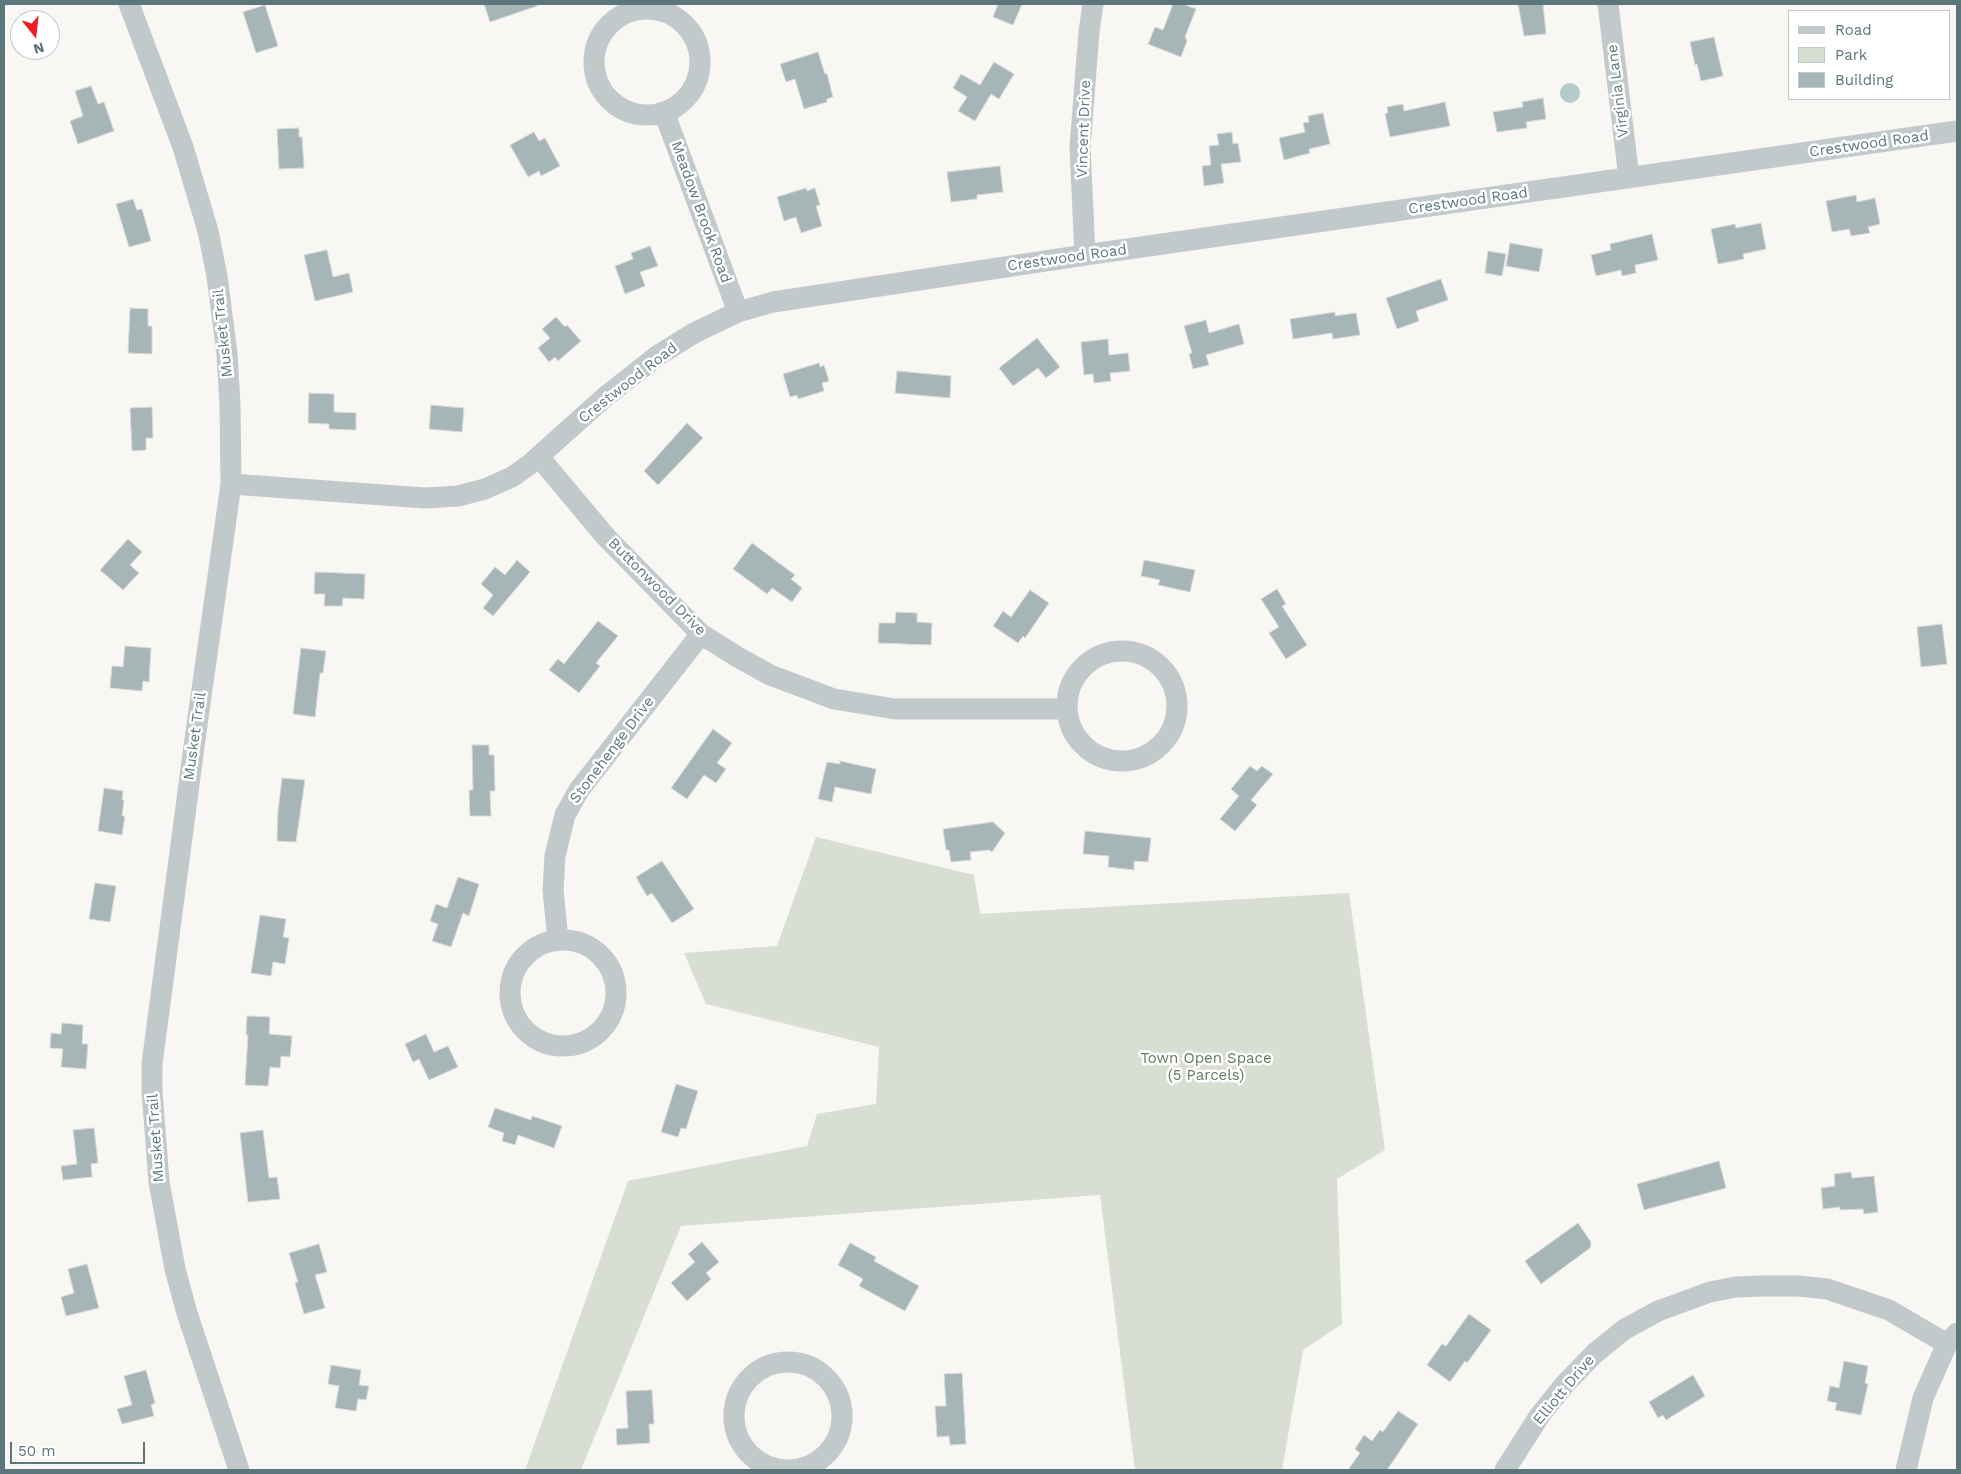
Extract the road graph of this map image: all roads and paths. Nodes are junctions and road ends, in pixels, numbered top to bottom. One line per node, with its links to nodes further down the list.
1 (129, 4): 10 (street, Musket Trail)
2 (1093, 4): 7 (street, Vincent Drive)
3 (1608, 4): 6 (street, Virginia Lane)
4 (664, 112): 4 (street); 8 (street, Meadow Brook Road)
5 (1957, 131): 6 (street, Crestwood Road)
6 (1629, 178): 7 (street, Crestwood Road)
7 (1085, 255): 8 (street, Crestwood Road)
8 (738, 312): 9 (street, Crestwood Road)
9 (539, 457): 10 (street, Crestwood Road); 11 (street, Buttonwood Drive)
10 (231, 484): 15 (street, Musket Trail)
11 (701, 634): 12 (street, Buttonwood Drive); 13 (street, Stonehenge Drive)
12 (1067, 709): 12 (street)
13 (558, 940): 13 (street)
14 (1952, 1338): 17 (street, Elliott Drive); 18 (street)
15 (239, 1470)
16 (793, 1470): 16 (street)
17 (1505, 1470)
18 (1906, 1470)

